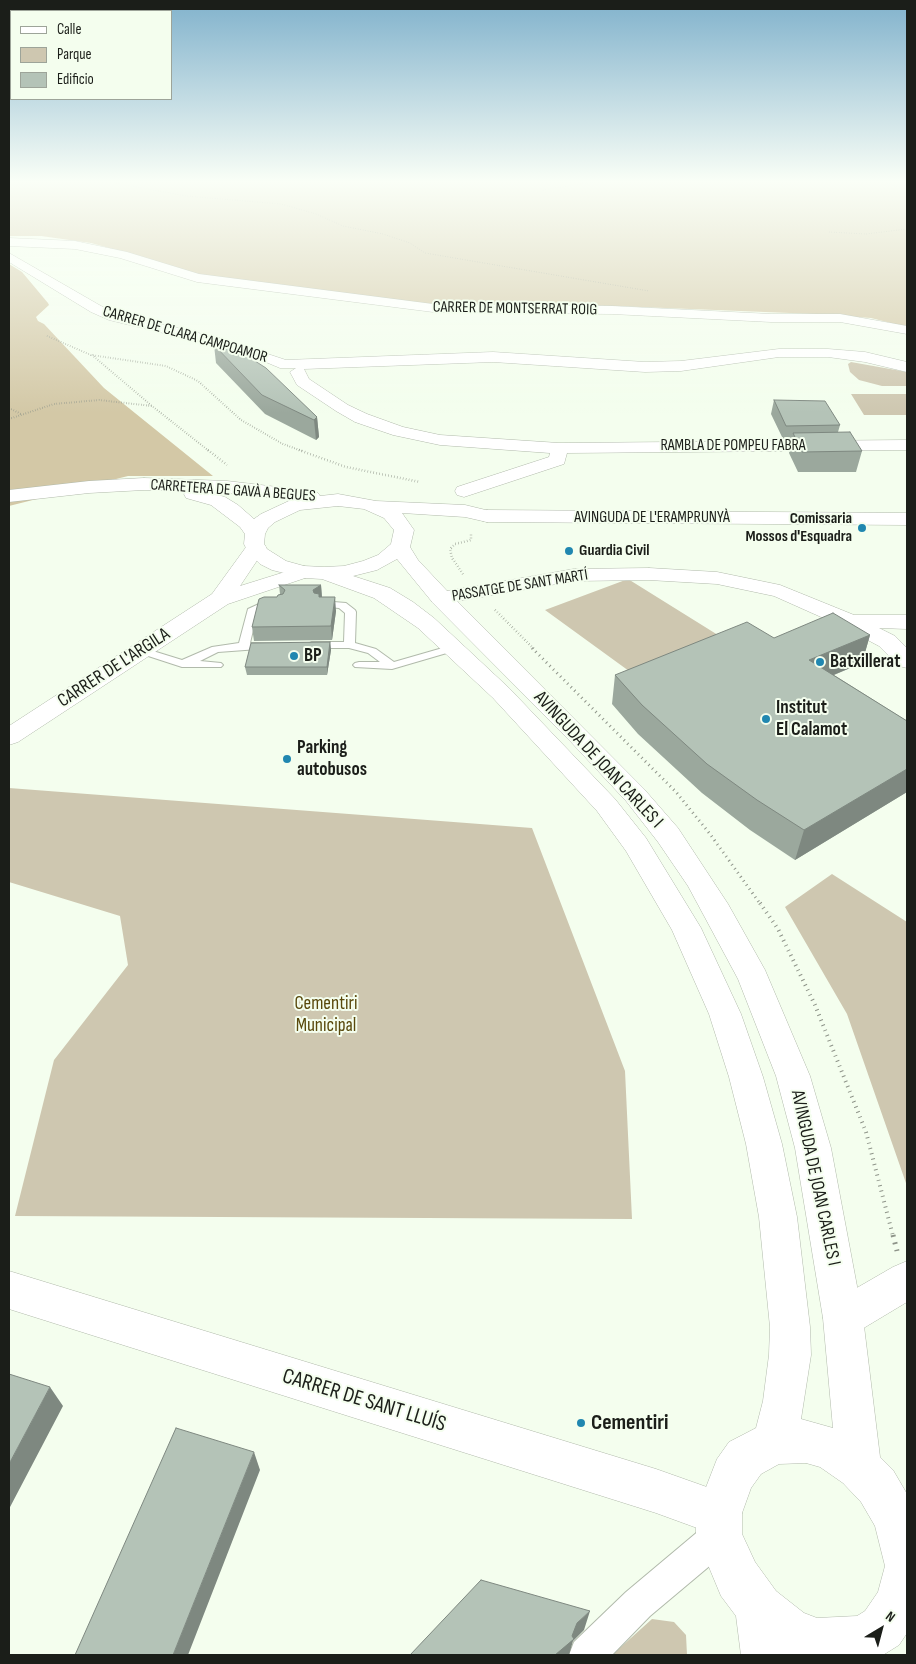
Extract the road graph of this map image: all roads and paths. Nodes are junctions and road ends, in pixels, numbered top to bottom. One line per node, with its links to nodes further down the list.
1 (10, 258): 9 (street, CARRER DE CLARA CAMPOAMOR)
2 (132, 258): 5 (street, CARRER DE MONTSERRAT ROIG)
3 (453, 258): 4 (path)
4 (650, 291)
5 (907, 330)
6 (47, 336): 7 (path)
7 (91, 355): 10 (path); 16 (path)
8 (907, 367): 9 (street)
9 (296, 368): 15 (street, CARRER DE CLARA CAMPOAMOR)
10 (152, 406): 12 (path); 18 (path)
11 (9, 408): 12 (path)
12 (20, 414): 13 (path)
13 (9, 419)
14 (907, 445): 15 (street, RAMBLA DE POMPEU FABRA)
15 (559, 448): 17 (street)
16 (420, 482)
17 (464, 491): 23 (street); 25 (street)
18 (269, 492): 19 (street, CARRETERA DE GAVÀ A BEGUES); 20 (street, CARRETERA DE GAVÀ A BEGUES)
19 (9, 496)
20 (338, 500): 22 (street); 28 (street, CARRER DE L'ARGILA)
21 (9, 502): 28 (street, CARRETERA DE GAVÀ A BEGUES)
22 (375, 506): 23 (street); 27 (street, AVINGUDA DE JOAN CARLES I)
23 (412, 508): 25 (street)
24 (487, 516): 25 (street); 26 (street, AVINGUDA DE L'ERAMPRUNYÀ); 27 (street)
25 (467, 519): 30 (path)
26 (907, 519)
27 (414, 534): 29 (street); 32 (street, AVINGUDA DE JOAN CARLES I)
28 (255, 541): 29 (street, CARRETERA DE GAVÀ A BEGUES); 31 (street, CARRER DE L'ARGILA)
29 (314, 573): 31 (street, CARRER DE L'ARGILA); 41 (street, AVINGUDA DE JOAN CARLES I)
30 (477, 592): 32 (street, PASSATGE DE SANT MARTÍ); 35 (street, PASSATGE DE SANT MARTÍ)
31 (220, 598): 42 (street, CARRER DE L'ARGILA)
32 (441, 598): 51 (street, AVINGUDA DE JOAN CARLES I)
33 (280, 604): 39 (lane)
34 (321, 604): 38 (lane)
35 (847, 620): 36 (street); 43 (street, PASSATGE DE SANT MARTÍ)
36 (907, 622)
37 (302, 645): 38 (lane)
38 (349, 645): 47 (lane)
39 (244, 646): 40 (lane); 44 (lane)
40 (282, 646)
41 (453, 648): 47 (lane); 52 (street, AVINGUDA DE JOAN CARLES I)
42 (140, 650): 44 (lane); 48 (street, CARRER DE L'ARGILA)
43 (907, 661)
44 (182, 664): 46 (lane)
45 (358, 665): 47 (lane)
46 (217, 666)
47 (392, 666)
48 (9, 737)
49 (907, 1280): 51 (street)
50 (9, 1290): 54 (street, CARRER DE SANT LLUÍS)
51 (843, 1318): 53 (street, AVINGUDA DE JOAN CARLES I)
52 (775, 1442): 53 (street); 54 (street)
53 (859, 1467): 55 (street)
54 (719, 1525): 57 (street); 59 (street)
55 (907, 1563)
56 (907, 1569): 58 (street)
57 (759, 1608): 58 (street); 60 (street)
58 (861, 1648)
59 (587, 1655)
60 (765, 1655)

